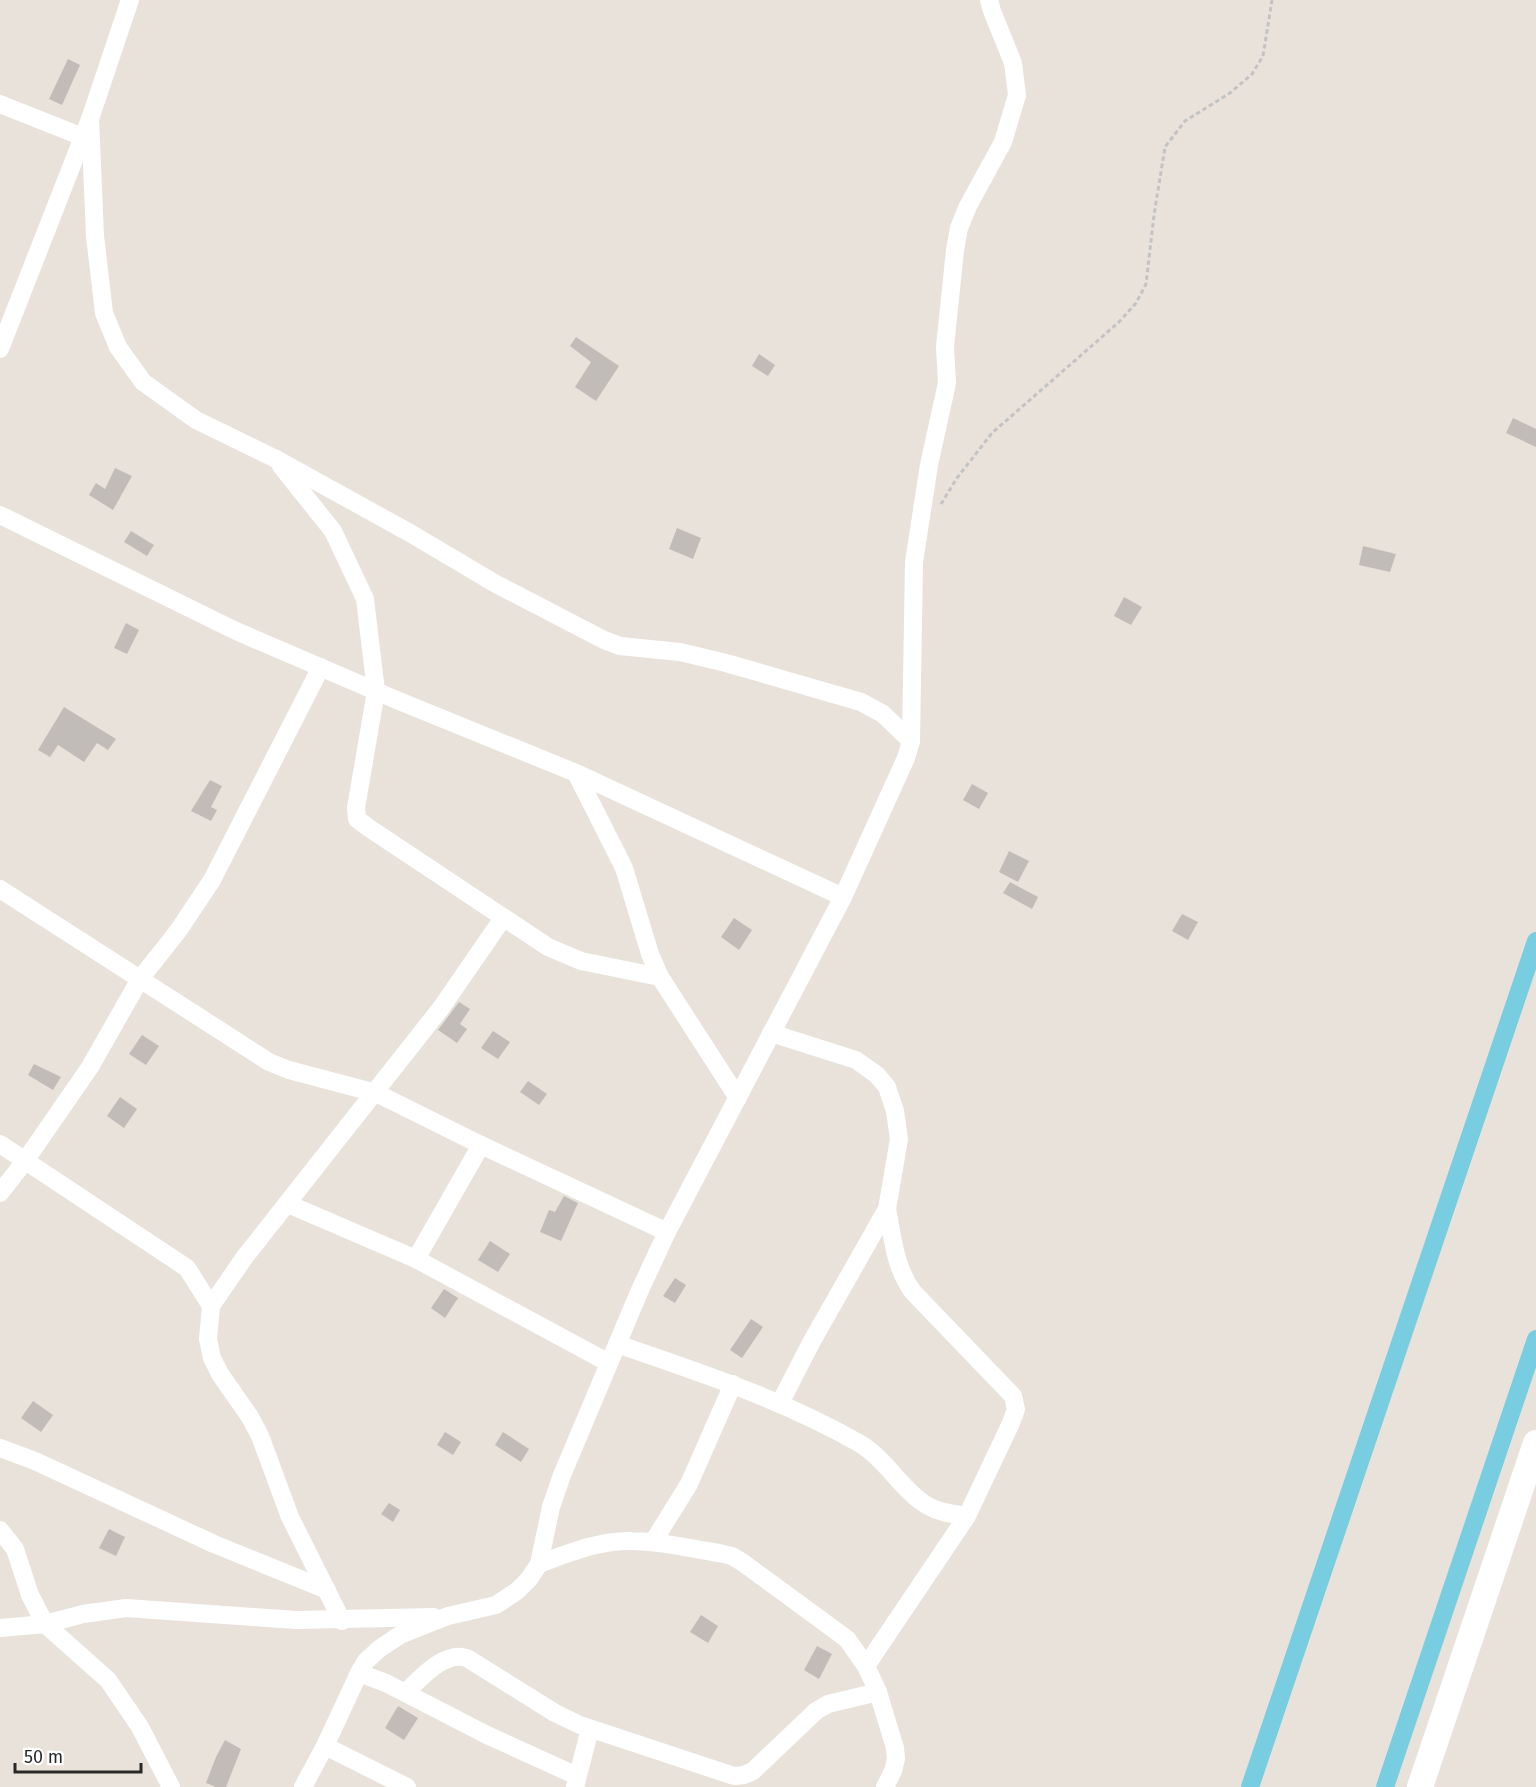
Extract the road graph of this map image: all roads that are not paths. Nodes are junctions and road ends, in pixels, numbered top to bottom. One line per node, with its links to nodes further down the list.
1 (130, 0): 4 (street)
2 (989, 0): 11 (street)
3 (0, 104): 5 (street)
4 (90, 119): 5 (street); 7 (street)
5 (83, 137): 6 (street)
6 (1, 344)
7 (274, 458): 10 (street); 11 (street)
8 (0, 515): 9 (street)
9 (321, 667): 10 (street); 17 (street)
10 (376, 691): 12 (street); 15 (street)
11 (911, 741): 14 (street)
12 (576, 773): 14 (street); 16 (street)
13 (0, 889): 17 (street)
14 (843, 897): 18 (street)
15 (503, 918): 16 (street); 19 (street)
16 (660, 977): 20 (street)
17 (140, 979): 19 (street); 23 (street)
18 (771, 1033): 20 (street); 26 (street)
19 (376, 1093): 22 (street); 25 (street)
20 (738, 1098): 27 (street)
21 (0, 1144): 23 (street)
22 (482, 1145): 27 (street); 28 (street)
23 (25, 1161): 24 (street); 29 (street)
24 (0, 1193)
25 (288, 1204): 28 (street); 29 (street)
26 (887, 1209): 33 (street); 36 (street)
27 (667, 1232): 30 (street)
28 (416, 1258): 31 (street)
29 (211, 1306): 40 (street)
30 (617, 1344): 31 (street); 32 (street)
31 (609, 1363): 39 (street)
32 (733, 1384): 33 (street); 38 (street)
33 (780, 1403): 36 (street)
34 (1536, 1443): 56 (street)
35 (0, 1448): 40 (street)
36 (967, 1516): 45 (street)
37 (0, 1530): 43 (street)
38 (653, 1542): 39 (street); 45 (street)
39 (539, 1564): 41 (street)
40 (327, 1590): 42 (street)
41 (448, 1616): 42 (street); 46 (street)
42 (342, 1621): 43 (street)
43 (45, 1624): 44 (street); 52 (street)
44 (0, 1628)
45 (866, 1666): 48 (street)
46 (359, 1673): 47 (street); 50 (street)
47 (406, 1692): 49 (street); 51 (street)
48 (878, 1692): 49 (street); 55 (street)
49 (590, 1729): 51 (street)
50 (325, 1746): 53 (street); 54 (street)
51 (576, 1782)
52 (171, 1787)
53 (303, 1787)
54 (407, 1787)
55 (885, 1787)
56 (1420, 1787)

